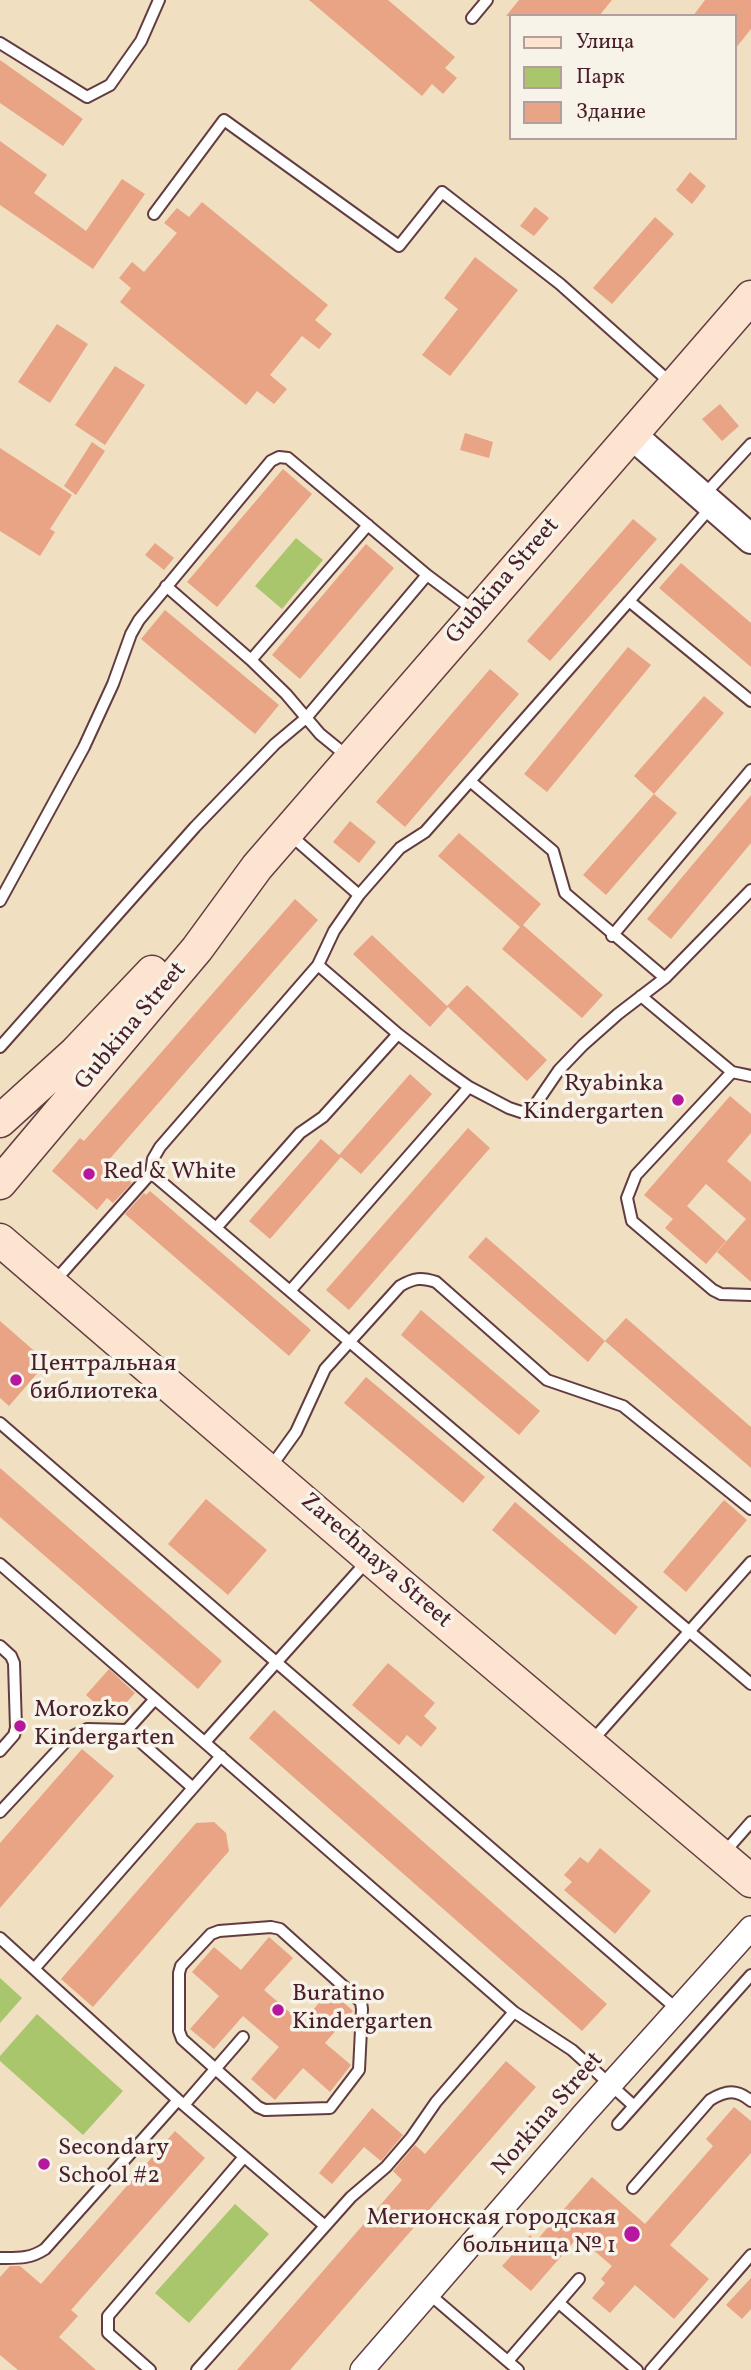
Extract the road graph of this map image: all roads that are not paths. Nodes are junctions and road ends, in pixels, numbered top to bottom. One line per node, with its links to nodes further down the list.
1 (159, 0): 4 (lane)
2 (487, 0): 3 (lane)
3 (472, 18)
4 (0, 43)
5 (154, 214): 7 (lane)
6 (751, 298): 7 (main road, Gubkina Street)
7 (674, 386): 8 (main road, Gubkina Street)
8 (632, 435): 10 (street); 16 (main road, Gubkina Street)
9 (751, 444): 10 (lane)
10 (708, 501): 12 (street); 15 (lane)
11 (368, 525): 13 (lane); 14 (lane); 17 (lane)
12 (751, 539)
13 (427, 575): 16 (lane); 19 (lane)
14 (166, 586): 17 (lane); 27 (lane)
15 (629, 601): 18 (lane); 22 (lane)
16 (478, 613): 20 (main road, Gubkina Street)
17 (251, 660): 19 (lane)
18 (751, 701)
19 (306, 718): 20 (lane); 33 (lane)
20 (351, 759): 23 (main road, Gubkina Street)
21 (751, 770): 28 (lane)
22 (470, 781): 26 (lane); 28 (lane)
23 (287, 833): 24 (main road, Gubkina Street); 26 (lane)
24 (257, 867): 37 (main road, Gubkina Street); 39 (main road, Gubkina Street)
25 (751, 890): 30 (lane)
26 (359, 895): 29 (lane)
27 (0, 901)
28 (612, 936): 30 (lane)
29 (318, 965): 32 (lane); 38 (lane)
30 (665, 978): 31 (lane)
31 (641, 996): 34 (lane); 36 (lane)
32 (398, 1034): 36 (lane); 40 (lane)
33 (0, 1047)
34 (732, 1072): 35 (lane); 44 (lane)
35 (751, 1076)
36 (469, 1087): 43 (lane)
37 (0, 1121)
38 (151, 1173): 40 (lane); 42 (lane)
39 (0, 1183)
40 (216, 1228): 43 (lane)
41 (0, 1240): 42 (main road, Zarechnaya Street)
42 (51, 1285): 47 (main road, Zarechnaya Street)
43 (290, 1291): 45 (lane)
44 (751, 1295)
45 (349, 1343): 47 (lane); 48 (lane); 52 (lane)
46 (0, 1423): 54 (lane)
47 (268, 1470): 49 (main road, Zarechnaya Street)
48 (751, 1509)
49 (370, 1558): 54 (lane); 59 (main road, Zarechnaya Street)
50 (751, 1562): 52 (lane)
51 (0, 1564): 56 (lane)
52 (689, 1632): 55 (lane); 59 (lane)
53 (0, 1646): 60 (lane)
54 (277, 1663): 58 (lane); 71 (lane)
55 (751, 1684)
56 (155, 1699): 57 (lane); 58 (lane)
57 (127, 1730): 62 (lane); 63 (lane)
58 (205, 1742): 61 (lane)
59 (590, 1744): 65 (main road, Zarechnaya Street)
60 (0, 1751)
61 (221, 1756): 62 (lane); 72 (lane)
62 (193, 1788): 69 (lane)
63 (0, 1812)
64 (751, 1822): 65 (lane)
65 (722, 1856): 66 (main road, Zarechnaya Street)
66 (751, 1881)
67 (751, 1928): 71 (street, Norkina Street)
68 (0, 1938): 69 (lane)
69 (34, 1969): 77 (lane)
70 (751, 1975): 78 (lane)
71 (678, 2011): 75 (street, Norkina Street)
72 (514, 2012): 75 (lane); 82 (lane)
73 (243, 2037): 74 (lane)
74 (215, 2069): 74 (lane); 77 (lane)
75 (610, 2085): 78 (lane); 86 (street, Norkina Street)
76 (751, 2101): 81 (lane)
77 (181, 2102): 80 (lane); 84 (lane)
78 (634, 2106): 79 (lane)
79 (618, 2124)
80 (244, 2157): 82 (lane); 89 (lane)
81 (633, 2188)
82 (325, 2226): 90 (lane)
83 (751, 2255): 94 (lane)
84 (0, 2258)
85 (579, 2278): 87 (lane)
86 (428, 2293): 88 (lane); 91 (street, Norkina Street)
87 (559, 2303): 88 (lane); 93 (lane)
88 (508, 2361): 92 (lane)
89 (150, 2370)
90 (197, 2370)
91 (362, 2370)
92 (519, 2370)
93 (637, 2370)
94 (651, 2370)

